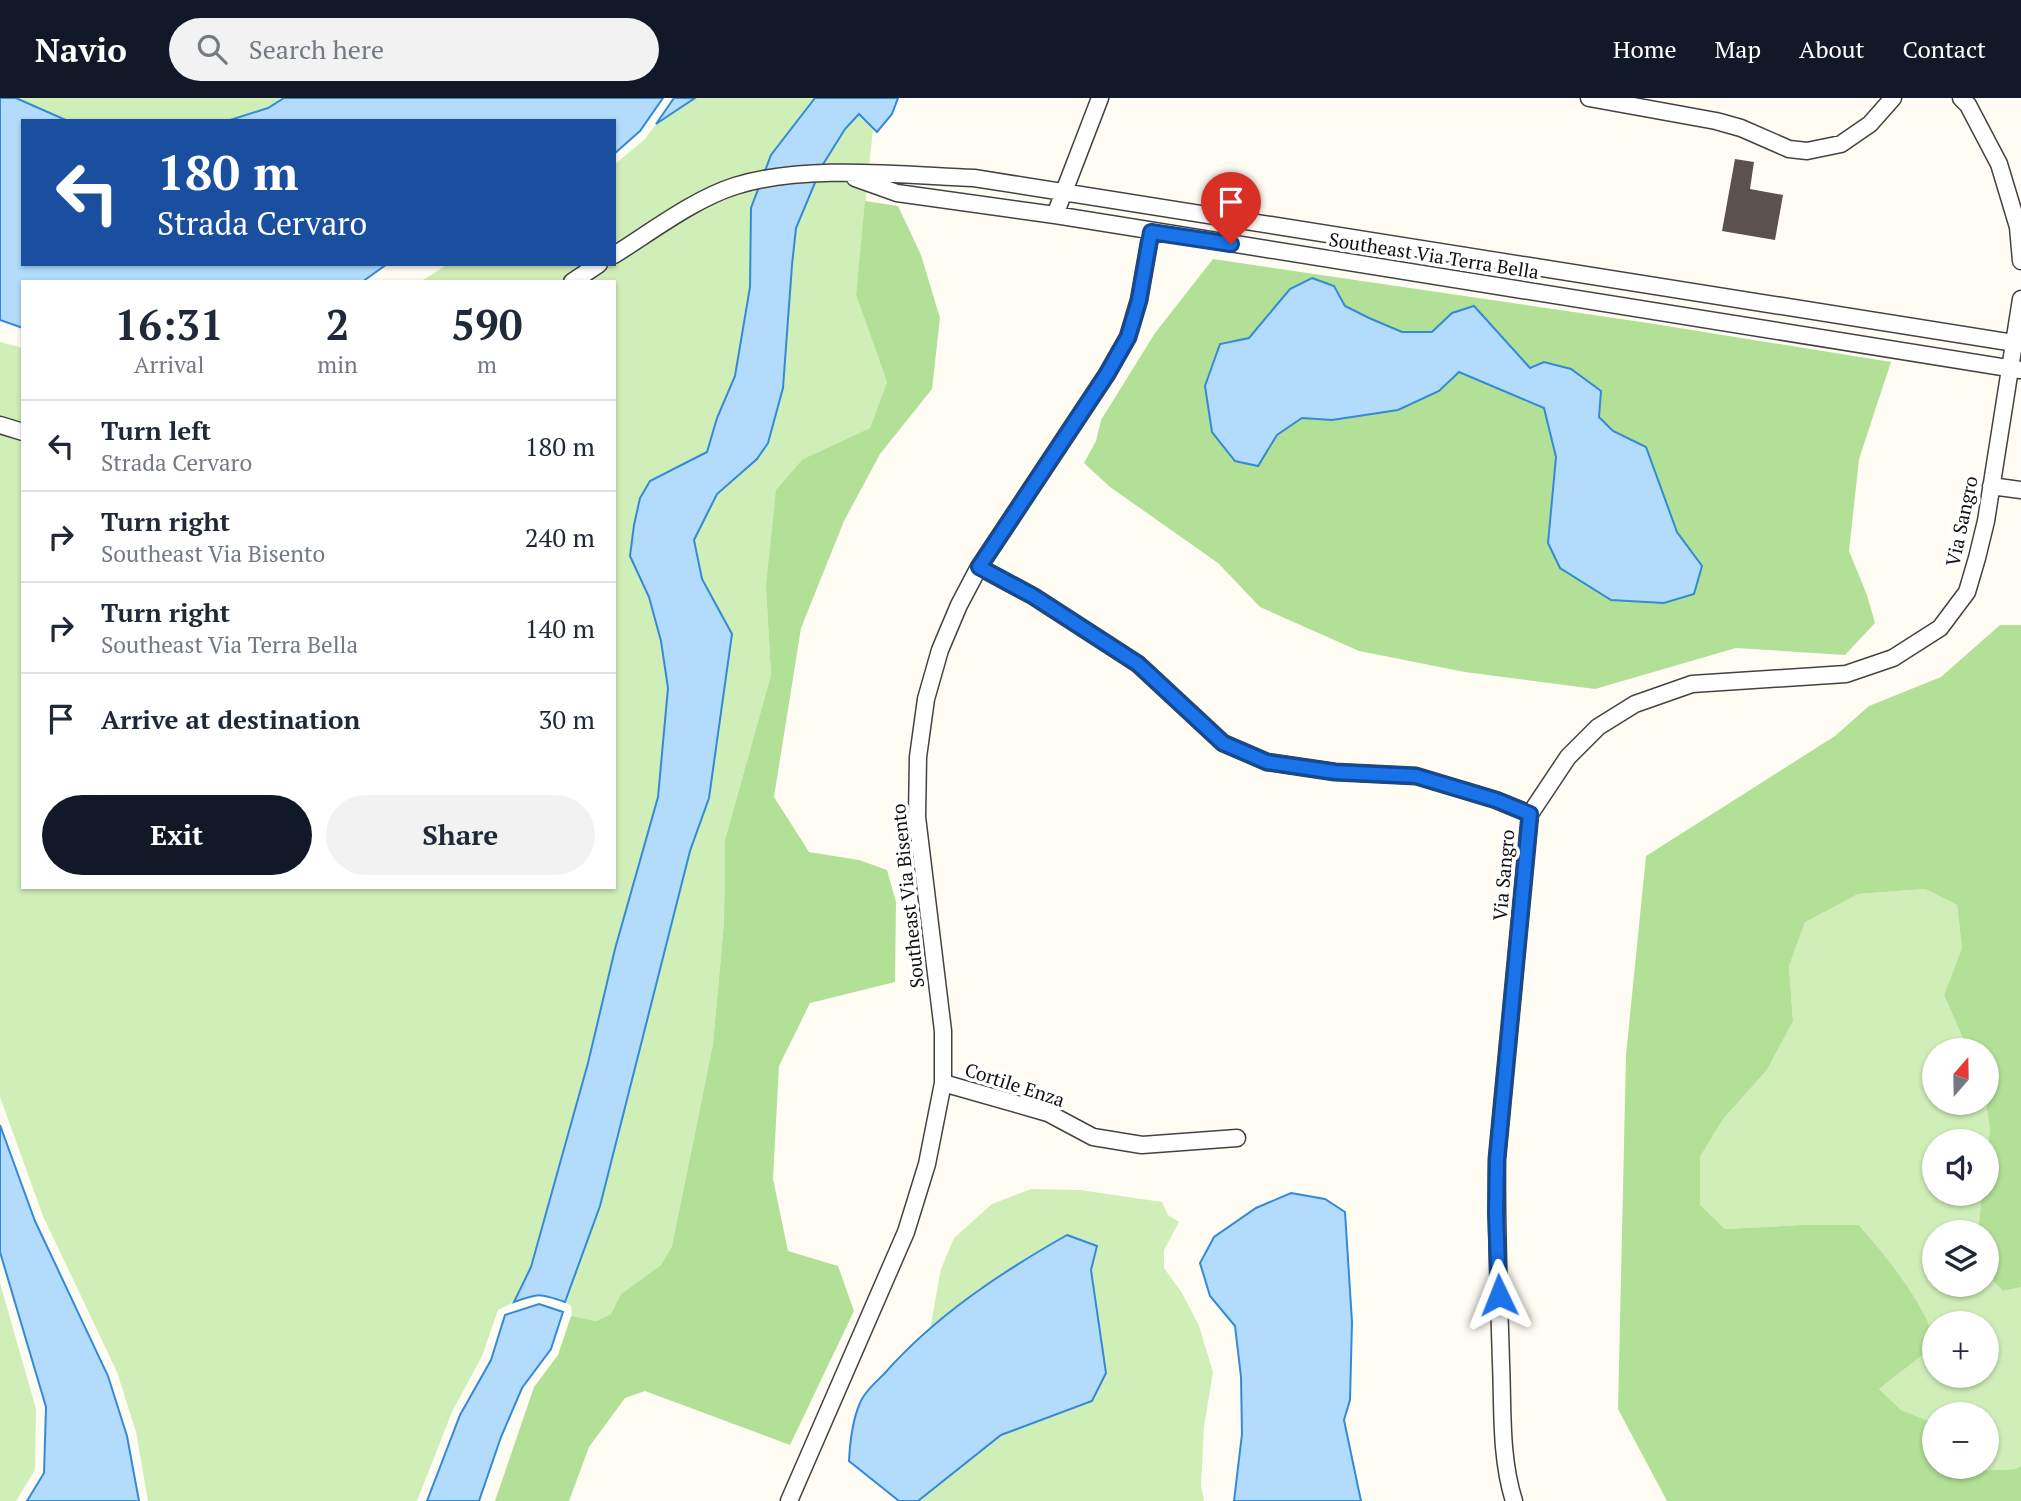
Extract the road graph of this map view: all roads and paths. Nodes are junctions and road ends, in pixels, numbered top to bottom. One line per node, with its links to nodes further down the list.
1 (1100, 98): 6 (street)
2 (1589, 98): 3 (street)
3 (1893, 98)
4 (1961, 98): 10 (street)
5 (843, 173): 6 (street, Southeast Via Terra Bella); 7 (street, Southeast Via Terra Bella); 9 (street, Southeast Via Terra Bella)
6 (1063, 191): 7 (street); 14 (street, Southeast Via Terra Bella)
7 (1055, 215): 8 (street, Southeast Via Terra Bella)
8 (1151, 232): 15 (street, Southeast Via Terra Bella); 20 (street, Southeast Via Bisento)
9 (616, 254)
10 (2021, 261)
11 (596, 266): 12 (street)
12 (575, 280)
13 (2021, 299): 14 (street, Via Sangro)
14 (2017, 343): 15 (street, Via Sangro)
15 (2015, 369): 18 (street, Via Sangro)
16 (0, 425): 17 (street)
17 (21, 431)
18 (1991, 486): 19 (street); 21 (street, Via Sangro)
19 (2021, 490)
20 (979, 567): 21 (street); 22 (street, Southeast Via Bisento)
21 (1530, 814): 25 (street, Via Sangro)
22 (943, 1083): 23 (street, Cortile Enza); 24 (street, Southeast Via Bisento)
23 (1237, 1138)
24 (789, 1501)
25 (1514, 1501)

